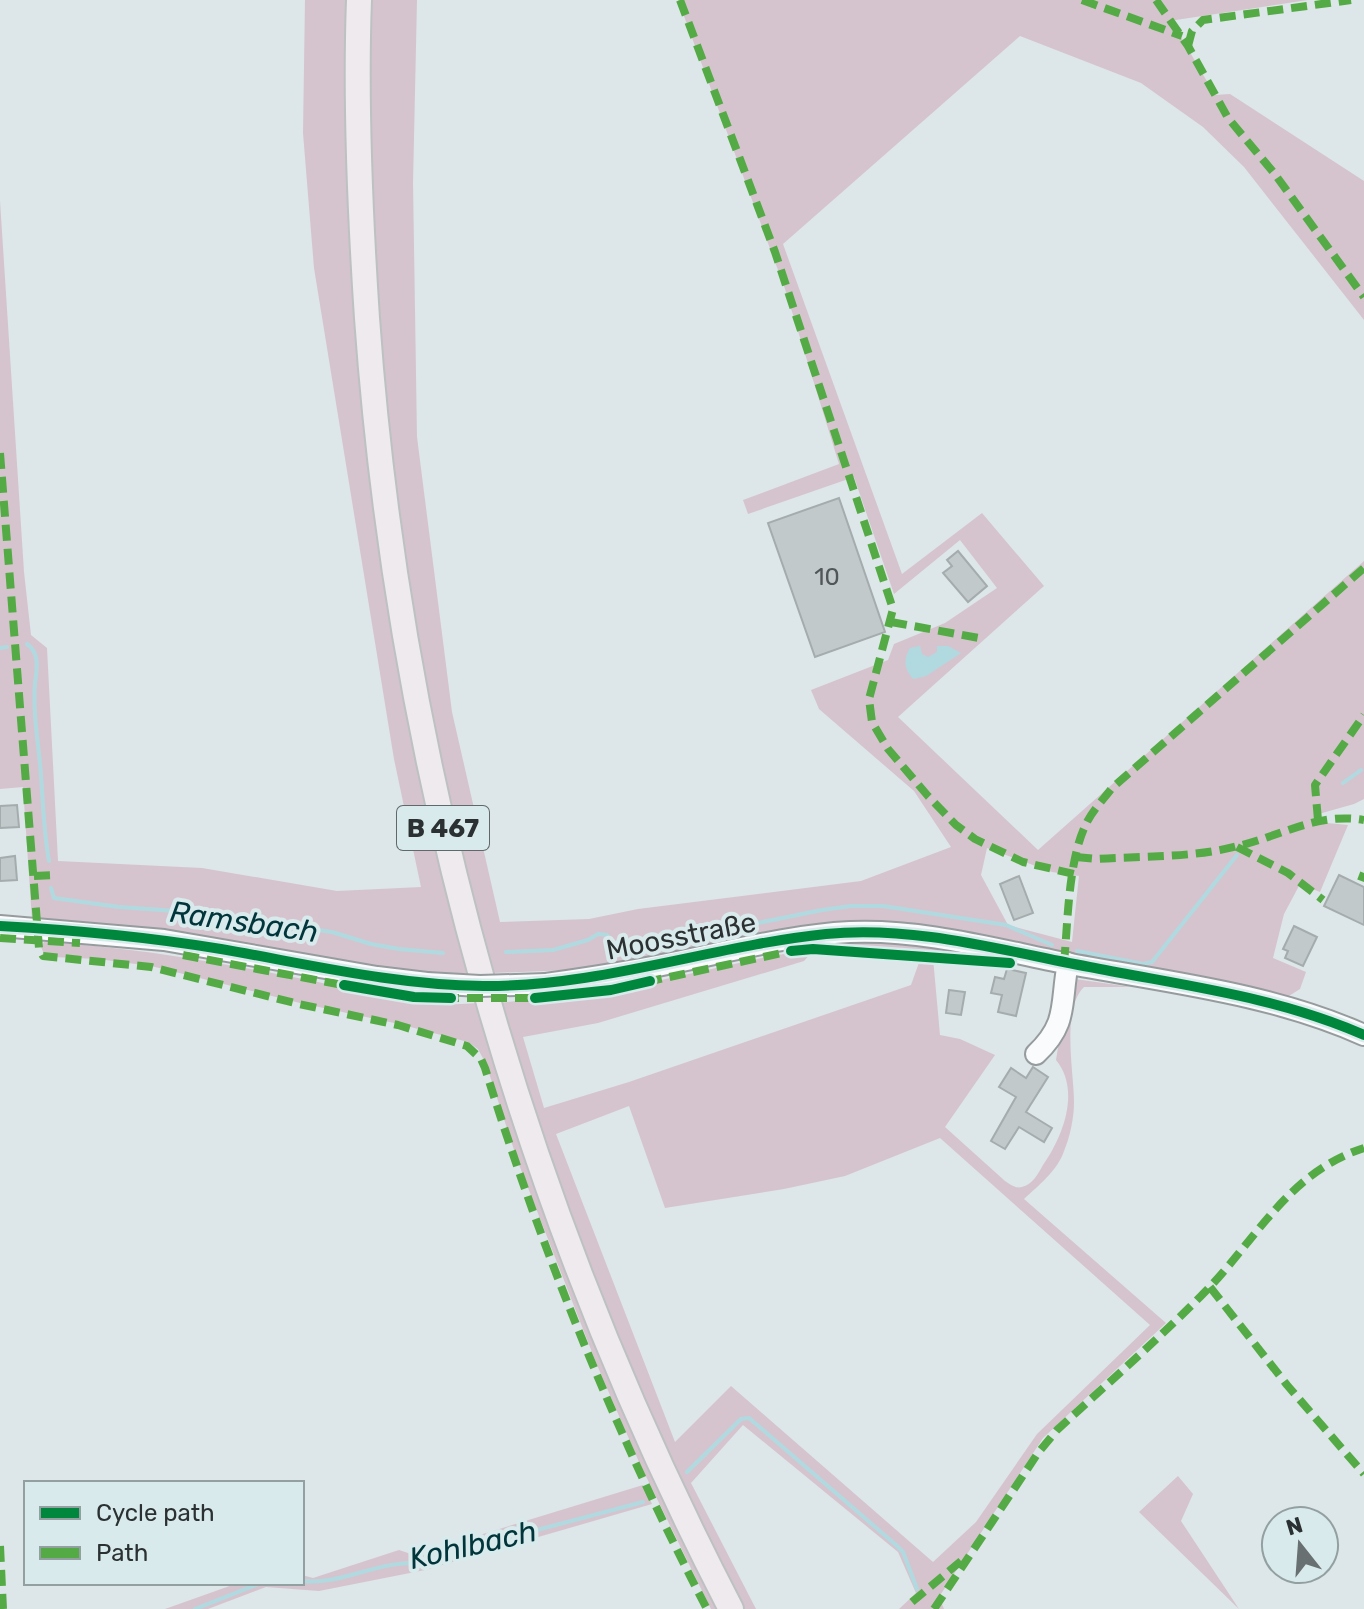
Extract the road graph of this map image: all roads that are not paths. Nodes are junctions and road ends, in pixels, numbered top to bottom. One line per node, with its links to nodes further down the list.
1 (359, 0): 6 (main road, B 467)
2 (0, 926): 3 (street, Moosstraße, bridge)
3 (1068, 963): 4 (street, Moosstraße); 5 (street)
4 (1364, 1035)
5 (1036, 1054)
6 (731, 1609)

